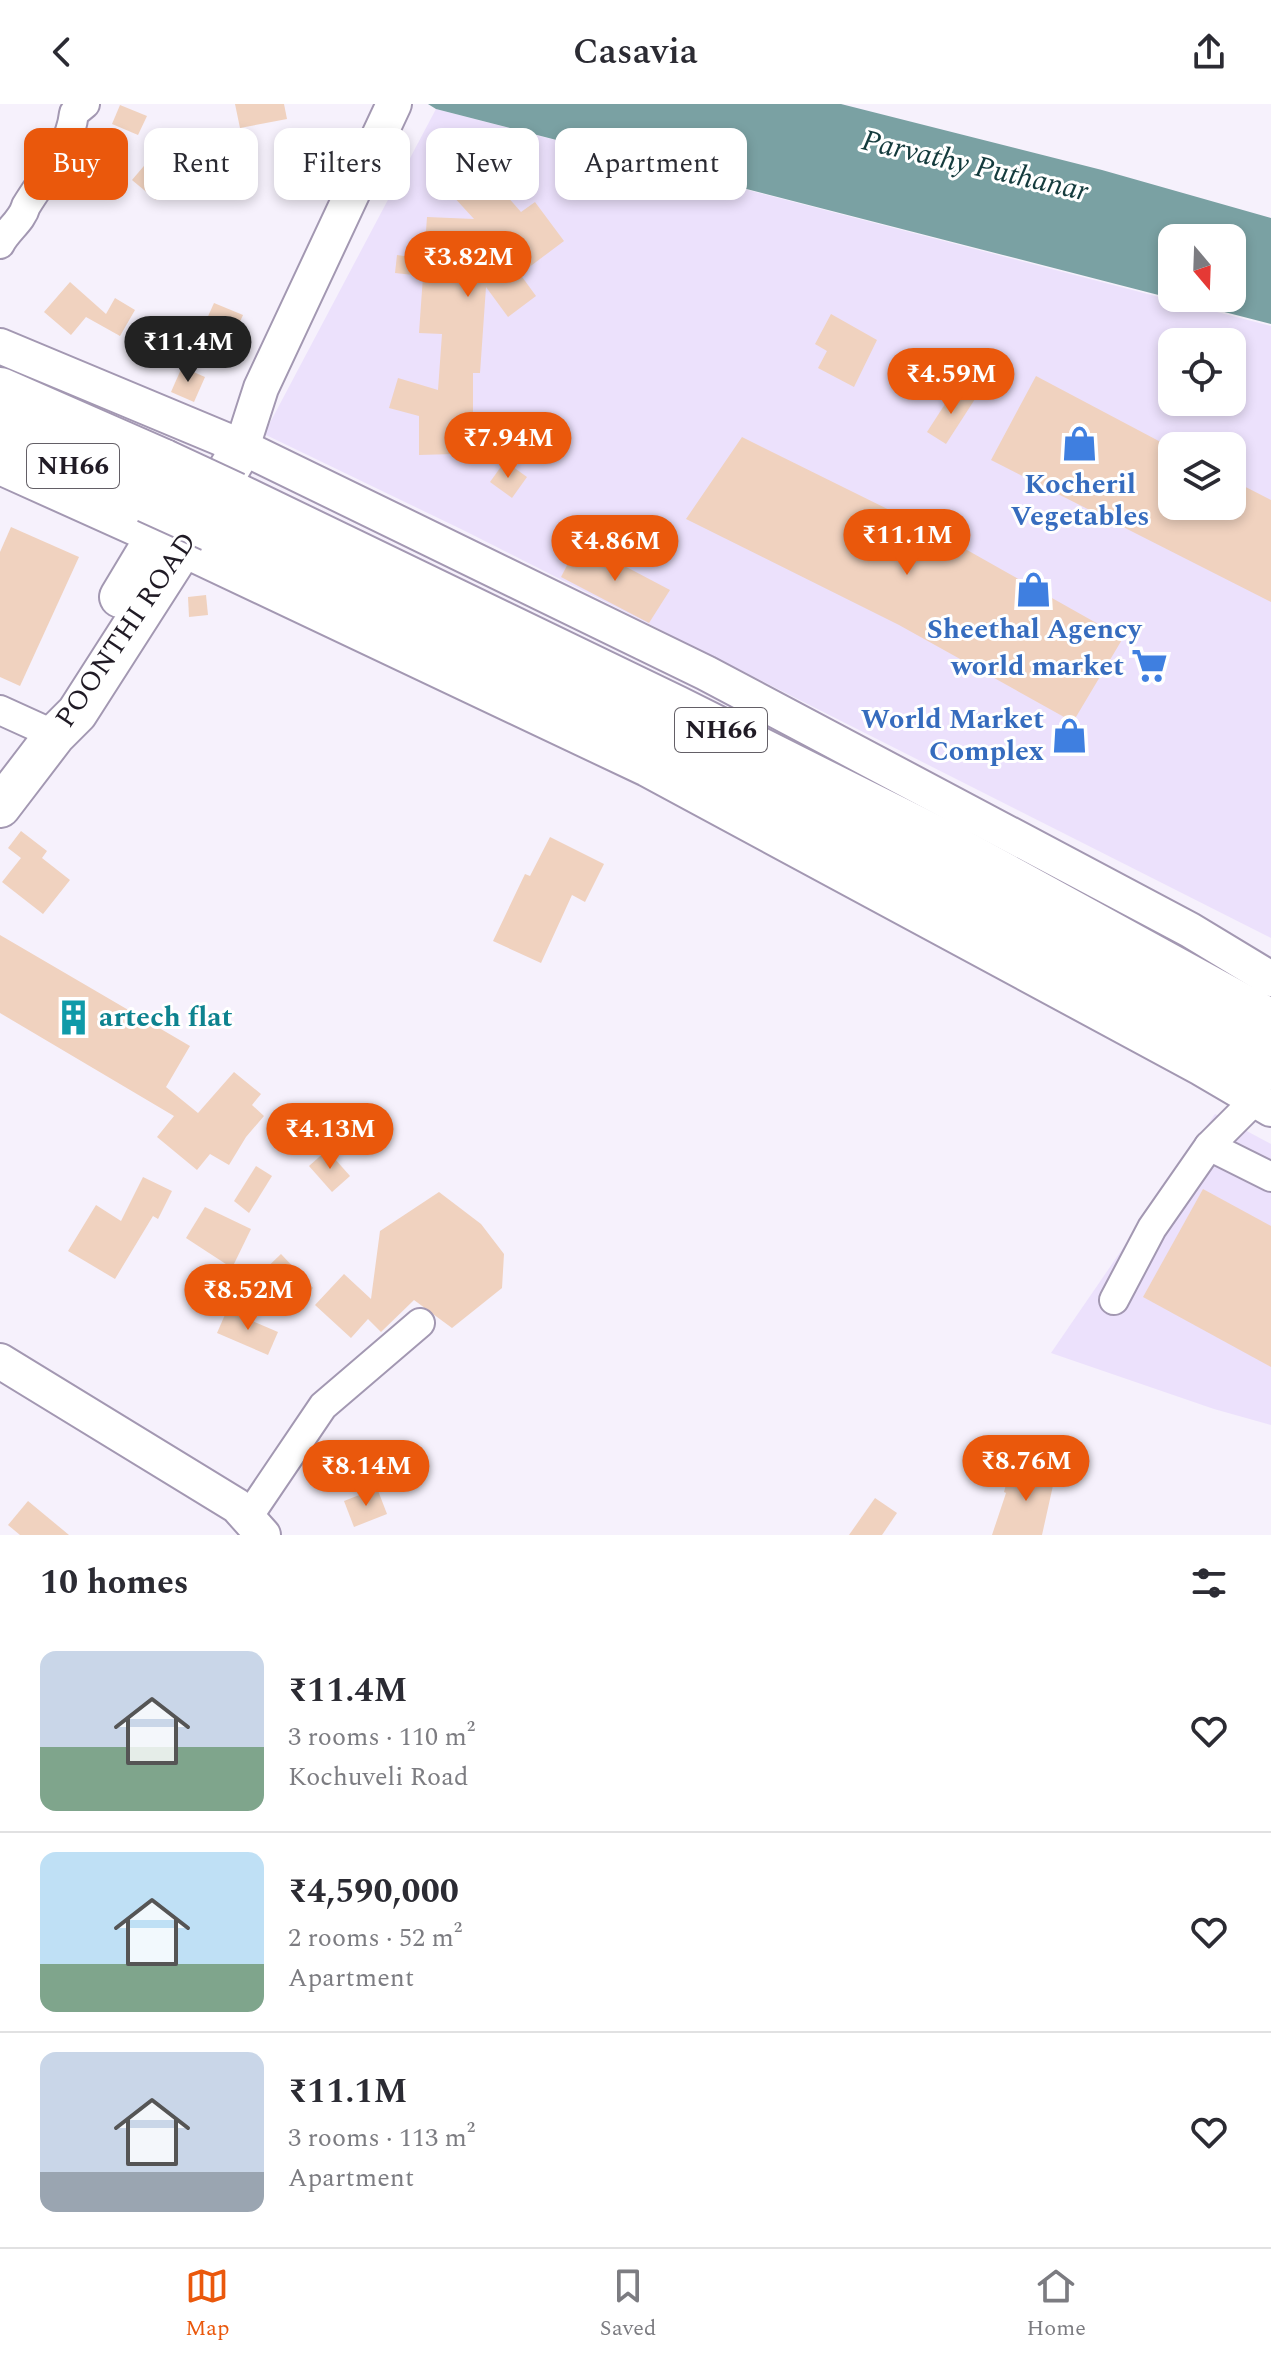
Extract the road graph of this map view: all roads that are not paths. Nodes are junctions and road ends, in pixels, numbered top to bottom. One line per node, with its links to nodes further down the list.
1 (85, 104): 3 (street)
2 (391, 110): 7 (street)
3 (0, 244)
4 (0, 346): 7 (street)
5 (0, 390): 9 (highway, NH66)
6 (0, 432): 9 (highway, NH66)
7 (229, 442): 9 (main road, POONTHI ROAD); 13 (street)
8 (0, 467): 9 (street)
9 (183, 512): 11 (main road, POONTHI ROAD); 14 (highway, NH66); 15 (highway, NH66)
10 (0, 710): 11 (street)
11 (55, 735): 12 (main road, POONTHI ROAD)
12 (0, 807)
13 (1271, 979)
14 (1271, 1022)
15 (1266, 1092): 16 (street)
16 (1209, 1146): 17 (street); 18 (street)
17 (1271, 1177)
18 (1114, 1300)
19 (420, 1323): 21 (street)
20 (0, 1361): 21 (street)
21 (256, 1526)

